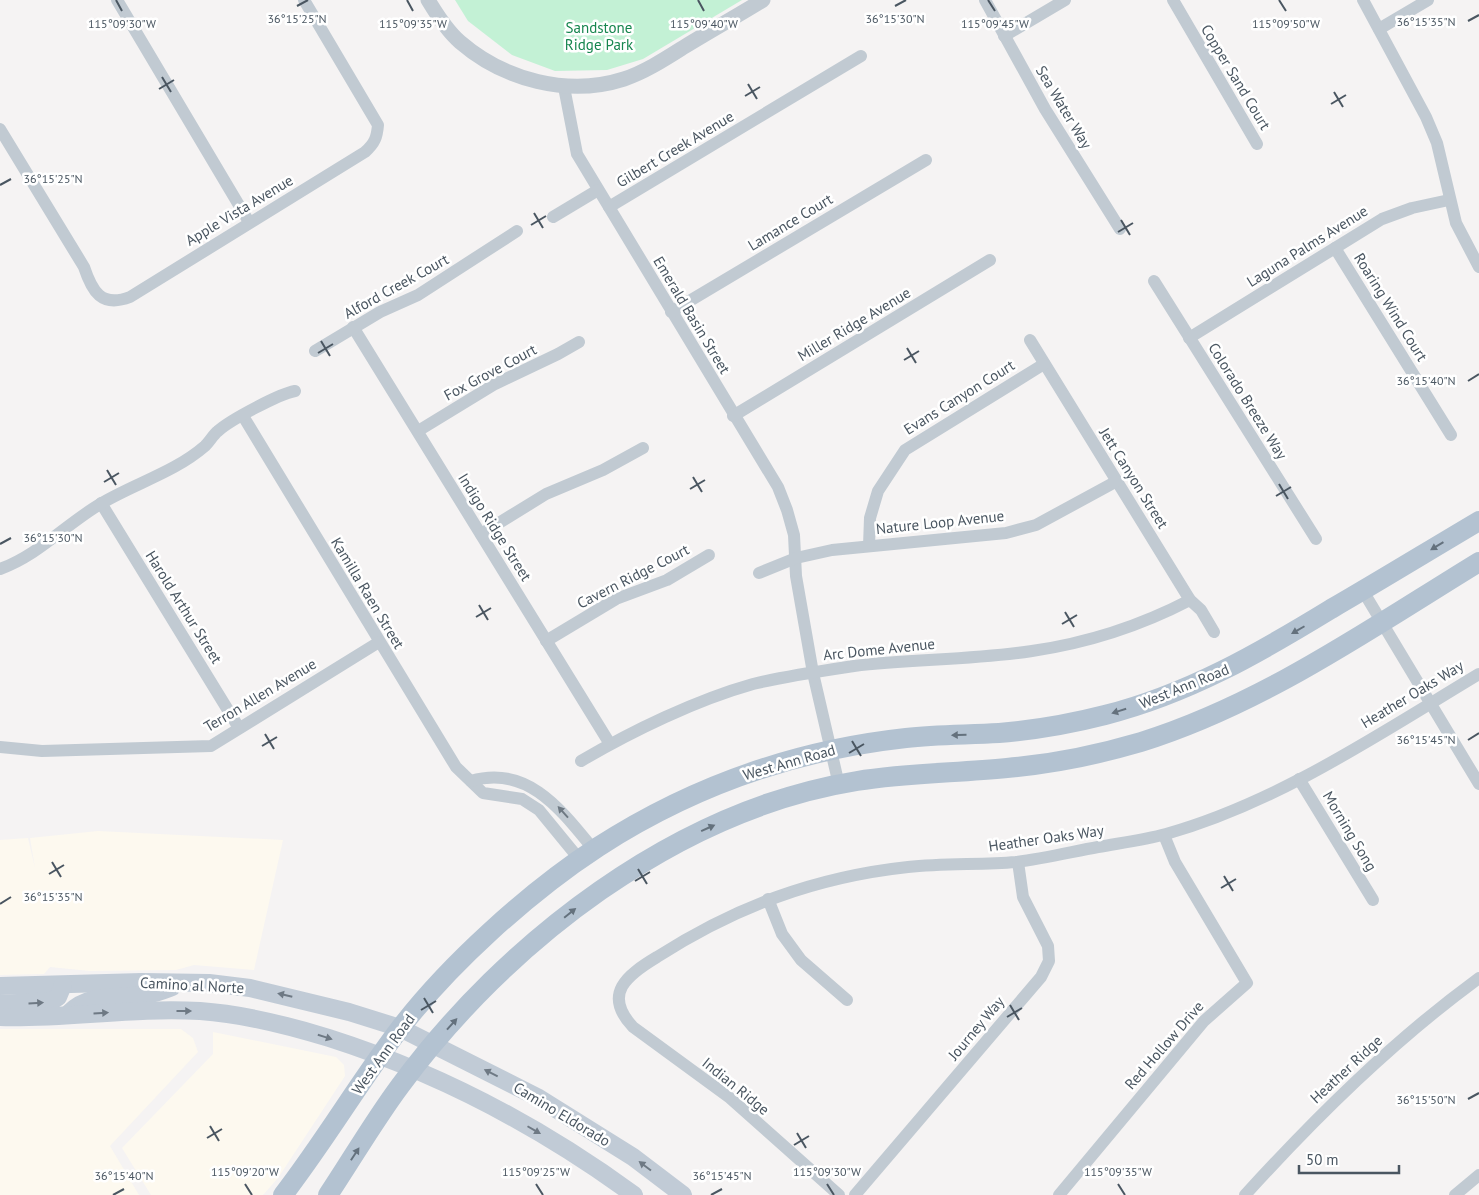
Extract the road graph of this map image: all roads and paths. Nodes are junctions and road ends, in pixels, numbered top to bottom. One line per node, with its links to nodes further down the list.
1 (117, 0): 21 (street)
2 (304, 0): 21 (street, Apple Vista Avenue)
3 (428, 0): 13 (street)
4 (763, 0): 13 (street)
5 (985, 0): 11 (street, Sea Water Way)
6 (1065, 0): 11 (street)
7 (1173, 0): 15 (street, Copper Sand Court)
8 (1363, 0): 10 (street)
9 (1428, 0): 10 (street)
10 (1379, 29): 18 (street)
11 (1004, 36): 22 (street, Sea Water Way)
12 (861, 56): 19 (street, Gilbert Creek Avenue)
13 (564, 87): 17 (street, Emerald Basin Street)
14 (0, 129): 21 (street, Apple Vista Avenue)
15 (1257, 144)
16 (926, 160): 28 (street, Lamance Court)
17 (598, 190): 19 (street, Emerald Basin Street); 20 (street)
18 (1449, 200): 24 (street, Laguna Palms Avenue); 26 (street)
19 (609, 207): 28 (street, Emerald Basin Street)
20 (553, 217)
21 (249, 222)
22 (1120, 229)
23 (516, 231): 29 (street, Alford Creek Court)
24 (1335, 248): 30 (street, Laguna Palms Avenue); 39 (street, Roaring Wind Court)
25 (990, 260): 37 (street, Miller Ridge Avenue)
26 (1479, 267)
27 (1154, 280): 30 (street, Colorado Breeze Way)
28 (670, 312): 37 (street, Emerald Basin Street)
29 (353, 327): 33 (street, Alford Creek Court); 38 (street, Indigo Ridge Street)
30 (1189, 338): 45 (street, Colorado Breeze Way)
31 (1030, 340): 34 (street, Jett Canyon Street)
32 (579, 342): 38 (street, Fox Grove Court)
33 (314, 351)
34 (1044, 364): 41 (street, Jett Canyon Street); 46 (street, Evans Canyon Court)
35 (295, 391): 36 (street)
36 (243, 416): 42 (street); 57 (street, Kamilla Raen Street)
37 (734, 416): 48 (street, Emerald Basin Street)
38 (418, 431): 44 (street, Indigo Ridge Street)
39 (1450, 435)
40 (643, 448): 44 (street)
41 (1117, 481): 46 (street, Nature Loop Avenue); 53 (street, Jett Canyon Street)
42 (101, 503): 50 (street); 61 (street, Harold Arthur Street)
43 (1479, 521): 52 (main road, West Ann Road, one-way to 52)
44 (481, 534): 56 (street, Indigo Ridge Street)
45 (1316, 539)
46 (869, 546): 48 (street, Nature Loop Avenue)
47 (709, 555): 56 (street, Cavern Ridge Court)
48 (796, 558): 51 (street, Nature Loop Avenue); 58 (street, Emerald Basin Street)
49 (1479, 562): 54 (main road)
50 (0, 569)
51 (760, 573)
52 (1363, 591): 54 (street); 64 (main road, West Ann Road, one-way to 64)
53 (1190, 600): 55 (street, Jett Canyon Street); 58 (street, Arc Dome Avenue)
54 (1381, 622): 60 (street); 69 (main road)
55 (1214, 632)
56 (546, 641): 62 (street, Indigo Ridge Street)
57 (379, 642): 61 (street, Terron Allen Avenue); 67 (street, Kamilla Raen Street)
58 (813, 673): 62 (street, Arc Dome Avenue); 64 (street, Emerald Basin Street)
59 (1479, 674): 60 (street, Heather Oaks Way)
60 (1430, 703): 66 (street, Heather Oaks Way); 68 (street)
61 (239, 728): 63 (street, Terron Allen Avenue)
62 (610, 744): 65 (street, Arc Dome Avenue)
63 (0, 747)
64 (830, 750): 69 (street, Emerald Basin Street); 71 (main road, West Ann Road)
65 (581, 761)
66 (1300, 780): 70 (street, Heather Oaks Way); 74 (street, Morning Song)
67 (471, 782): 71 (street, Kamilla Raen Street); 71 (street, one-way to 67)
68 (1479, 784)
69 (839, 785): 85 (main road, one-way to 69)
70 (1164, 834): 72 (street, Heather Oaks Way); 95 (street, Red Hollow Drive)
71 (587, 855): 84 (main road, West Ann Road)
72 (1018, 862): 73 (street, Heather Oaks Way); 94 (street, Journey Way)
73 (768, 899): 79 (street); 80 (street, Heather Oaks Way)
74 (1372, 900)
75 (1479, 978): 96 (street, Heather Ridge)
76 (186, 983): 77 (main road, Camino al Norte); 82 (main road); 84 (main road, Camino al Norte, one-way to 76)
77 (64, 985): 78 (main road, Camino al Norte); 81 (main road, one-way to 77)
78 (0, 986)
79 (847, 1000)
80 (618, 1001): 93 (street, Indian Ridge)
81 (0, 1004)
82 (67, 1015): 83 (main road, Camino al Norte); 86 (main road, Camino al Norte, one-way to 86)
83 (0, 1017)
84 (400, 1028): 85 (main road, Camino al Norte); 86 (main road, West Ann Road)
85 (434, 1044): 87 (main road); 92 (main road, Camino Eldorado, one-way to 85)
86 (380, 1055): 87 (main road, Camino Eldorado); 89 (main road, West Ann Road)
87 (414, 1069): 90 (main road, one-way to 87); 91 (main road, Camino Eldorado, one-way to 91)
88 (1479, 1175): 97 (street)
89 (283, 1195)
90 (328, 1195)
91 (634, 1195)
92 (684, 1195)
93 (839, 1195)
94 (855, 1195)
95 (1059, 1195)
96 (1245, 1195)
97 (1455, 1195)

